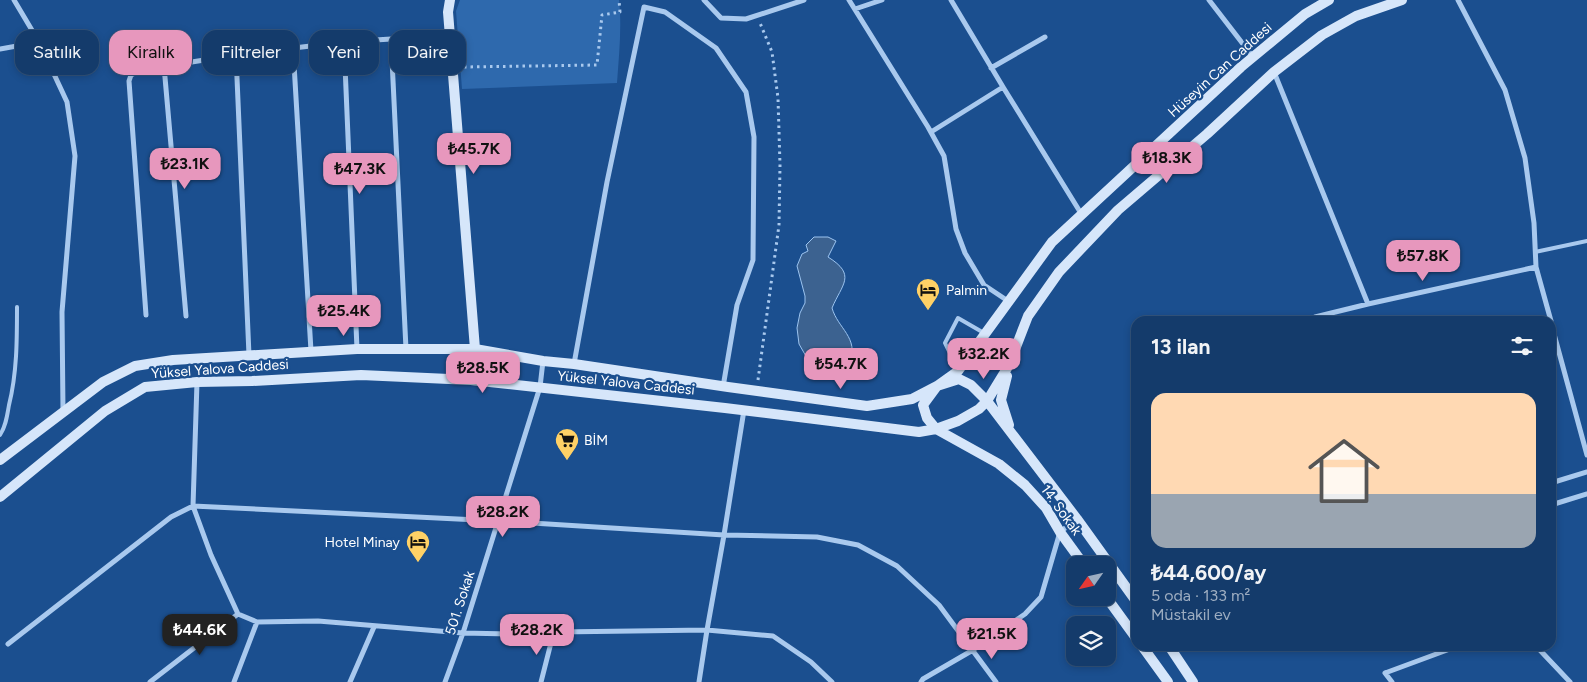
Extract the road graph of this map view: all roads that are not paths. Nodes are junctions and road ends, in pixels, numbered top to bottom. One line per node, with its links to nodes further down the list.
1 (14, 0): 13 (street)
2 (450, 0): 14 (main road)
3 (704, 0): 4 (street)
4 (804, 0)
5 (849, 0): 12 (street)
6 (882, 0): 12 (street)
7 (951, 0): 19 (street)
8 (1209, 0): 18 (street)
9 (1329, 0): 18 (main road, Hüseyin Can Caddesi)
10 (1402, 0): 20 (main road)
11 (1458, 0): 33 (street)
12 (855, 10): 30 (street)
13 (32, 30)
14 (450, 30)
15 (1046, 37): 19 (street)
16 (15, 46): 17 (street)
17 (0, 49)
18 (1253, 58): 31 (main road, Hüseyin Can Caddesi)
19 (991, 68): 29 (street)
20 (1274, 72): 36 (street); 51 (main road)
21 (54, 75): 60 (street)
22 (132, 75): 38 (street)
23 (165, 75): 39 (street)
24 (237, 75): 48 (street)
25 (295, 75): 47 (street)
26 (345, 75): 45 (street)
27 (393, 75): 44 (street)
28 (454, 75): 46 (main road)
29 (1003, 87): 30 (street); 31 (street)
30 (931, 132): 35 (street)
31 (1082, 215): 35 (main road, Hüseyin Can Caddesi)
32 (1587, 241): 33 (lane)
33 (1535, 252): 34 (street)
34 (1536, 267): 36 (street); 41 (street)
35 (1008, 301): 42 (main road, Hüseyin Can Caddesi)
36 (1368, 304): 40 (street)
37 (17, 307): 63 (lane)
38 (146, 315)
39 (186, 316)
40 (1323, 316)
41 (1549, 316)
42 (986, 334): 52 (main road, Hüseyin Can Caddesi); 52 (lane)
43 (1556, 340): 64 (street)
44 (406, 348): 45 (main road, Yüksel Yalova Caddesi); 46 (main road, Yüksel Yalova Caddesi)
45 (357, 349): 47 (main road, Yüksel Yalova Caddesi)
46 (475, 349): 49 (main road, Yüksel Yalova Caddesi); 53 (street)
47 (311, 351): 48 (main road, Yüksel Yalova Caddesi)
48 (249, 355): 60 (main road, Yüksel Yalova Caddesi)
49 (543, 361): 50 (main road, Yüksel Yalova Caddesi); 57 (street, 501. Sokak)
50 (574, 364): 55 (main road, Yüksel Yalova Caddesi); 55 (street)
51 (1009, 364): 58 (main road); 62 (main road)
52 (958, 371): 56 (main road, Yüksel Yalova Caddesi)
53 (471, 380): 54 (main road, Yüksel Yalova Caddesi); 57 (main road, Yüksel Yalova Caddesi)
54 (197, 382): 69 (main road, Yüksel Yalova Caddesi); 71 (street)
55 (722, 386): 56 (main road, Yüksel Yalova Caddesi)
56 (937, 386): 58 (main road); 61 (main road)
57 (540, 387): 59 (main road, Yüksel Yalova Caddesi); 73 (street, 501. Sokak)
58 (983, 405): 61 (main road, Yüksel Yalova Caddesi); 62 (main road, 14. Sokak)
59 (744, 410): 61 (main road, Yüksel Yalova Caddesi); 75 (street)
60 (63, 412): 65 (main road, Yüksel Yalova Caddesi)
61 (936, 429): 74 (main road, 14. Sokak)
62 (1010, 430): 72 (main road, 14. Sokak)
63 (0, 435)
64 (1587, 455)
65 (0, 460)
66 (1587, 472): 67 (street)
67 (1556, 481)
68 (1587, 494): 70 (street)
69 (0, 497)
70 (1556, 503)
71 (193, 506): 73 (street); 79 (street); 86 (street)
72 (1077, 519): 74 (street); 77 (main road, 14. Sokak)
73 (498, 522): 75 (street); 84 (street, 501. Sokak)
74 (1060, 532): 76 (main road, 14. Sokak); 87 (street)
75 (724, 535): 82 (street); 87 (street)
76 (1077, 556)
77 (1131, 594)
78 (1113, 606): 83 (main road)
79 (238, 614): 80 (street); 93 (street)
80 (257, 622): 81 (street); 94 (street)
81 (374, 627): 84 (street); 95 (street)
82 (707, 630): 85 (street); 98 (street); 99 (street)
83 (1131, 631)
84 (463, 633): 85 (street); 96 (street, 501. Sokak)
85 (553, 636): 97 (street)
86 (8, 644)
87 (973, 650): 100 (street); 101 (street)
88 (1146, 651): 102 (main road)
89 (1172, 651): 103 (main road)
90 (1444, 651): 92 (street)
91 (1541, 651): 106 (street)
92 (1385, 673): 104 (street); 105 (street)
93 (150, 682)
94 (234, 682)
95 (350, 682)
96 (445, 682)
97 (541, 682)
98 (699, 682)
99 (832, 682)
100 (921, 682)
101 (996, 682)
102 (1168, 682)
103 (1193, 682)
104 (1383, 682)
105 (1392, 682)
106 (1570, 682)

